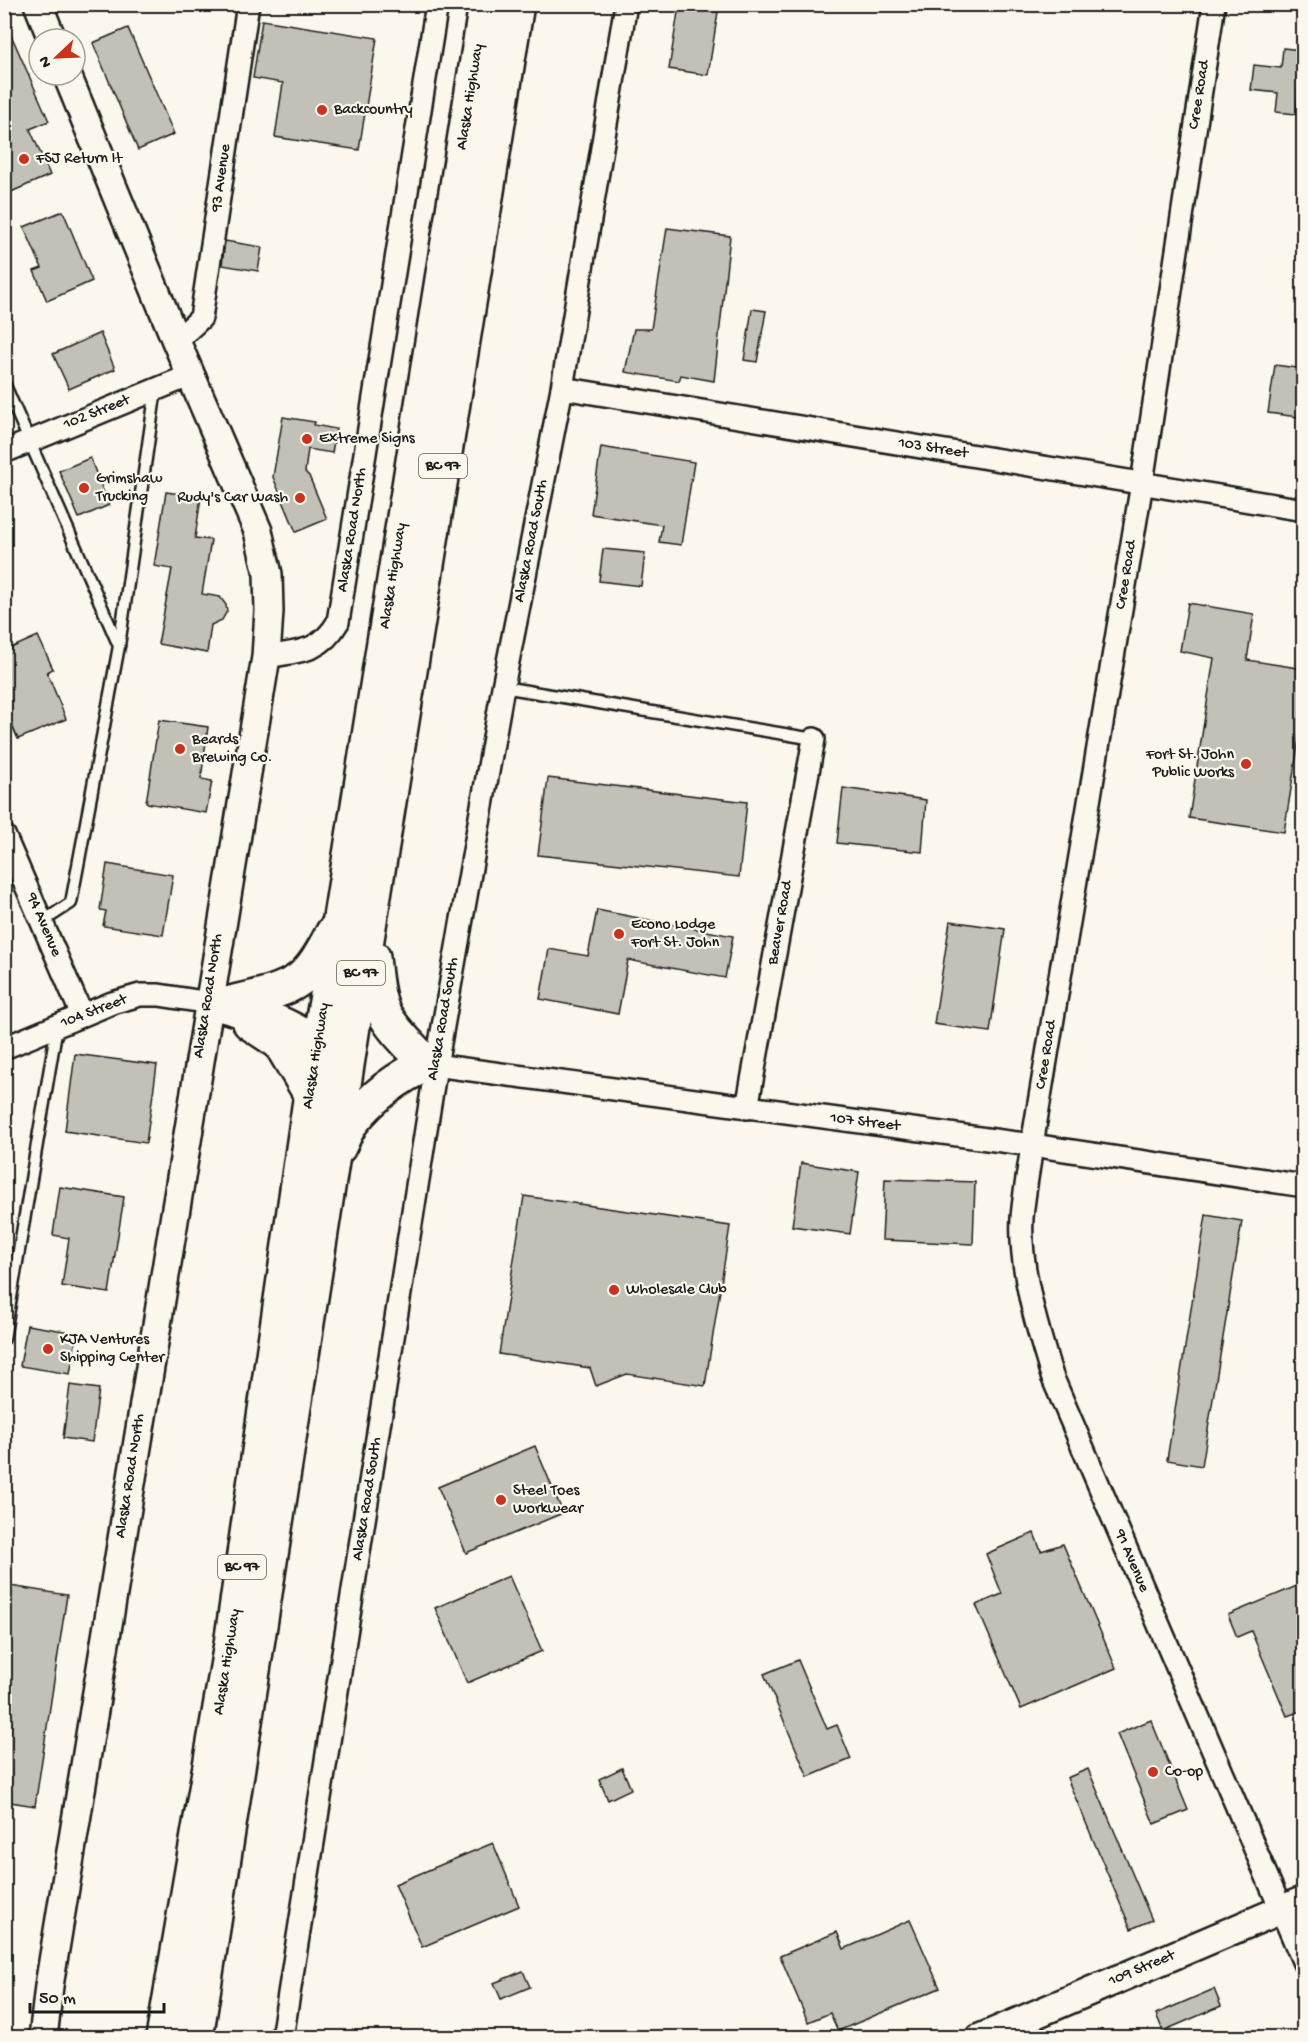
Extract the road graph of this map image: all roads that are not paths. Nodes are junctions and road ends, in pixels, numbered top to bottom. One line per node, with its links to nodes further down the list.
1 (38, 4): 8 (street)
2 (248, 4): 10 (street, 93 Avenue)
3 (437, 4): 20 (street, Alaska Road North)
4 (486, 4): 25 (highway, Alaska Highway / BC 97)
5 (517, 4): 25 (highway, Alaska Highway / BC 97)
6 (626, 4): 13 (street, Alaska Road South)
7 (1214, 4): 17 (street, Cree Road)
8 (47, 27)
9 (72, 87): 10 (street)
10 (176, 341): 11 (street)
11 (190, 375): 14 (street, 102 Street); 20 (street)
12 (4, 383): 15 (lane)
13 (562, 388): 17 (street, 103 Street); 21 (street, Alaska Road South)
14 (156, 389): 15 (street, 102 Street); 19 (lane)
15 (29, 441): 16 (street, 102 Street); 19 (lane)
16 (4, 452)
17 (1142, 483): 18 (street, 103 Street); 37 (street, Cree Road)
18 (1304, 510)
19 (119, 646): 24 (lane)
20 (266, 657): 27 (street, Alaska Road North)
21 (503, 687): 22 (lane); 33 (street, Alaska Road South)
22 (814, 739): 36 (street, Beaver Road)
23 (4, 835): 24 (street, 94 Avenue)
24 (42, 922): 28 (street, 94 Avenue)
25 (354, 924): 26 (highway, Alaska Highway / BC 97); 27 (highway); 29 (highway, Alaska Highway / BC 97); 33 (highway)
26 (331, 974): 29 (highway); 31 (highway, Alaska Highway / BC 97)
27 (216, 1004): 28 (street, 104 Street); 31 (highway); 35 (highway); 43 (street, Alaska Road North)
28 (82, 1016): 30 (street, 104 Street)
29 (354, 1020): 33 (highway); 34 (highway, Alaska Highway / BC 97)
30 (57, 1026): 32 (street, 104 Street); 40 (lane)
31 (318, 1045): 34 (highway); 35 (highway, Alaska Highway / BC 97)
32 (4, 1048)
33 (431, 1065): 36 (street, 107 Street); 38 (highway); 46 (street, Alaska Road South)
34 (345, 1076): 38 (highway, Alaska Highway / BC 97)
35 (311, 1095): 44 (highway, Alaska Highway / BC 97)
36 (747, 1108): 37 (street, 107 Street)
37 (1032, 1144): 39 (street, 107 Street); 41 (street, 91 Avenue)
38 (332, 1161): 45 (highway, Alaska Highway / BC 97)
39 (1304, 1186)
40 (4, 1339)
41 (1292, 1905): 42 (street, 91 Avenue); 47 (street, 109 Street)
42 (1304, 1963)
43 (42, 2037)
44 (164, 2037)
45 (196, 2037)
46 (282, 2037)
47 (980, 2037)

